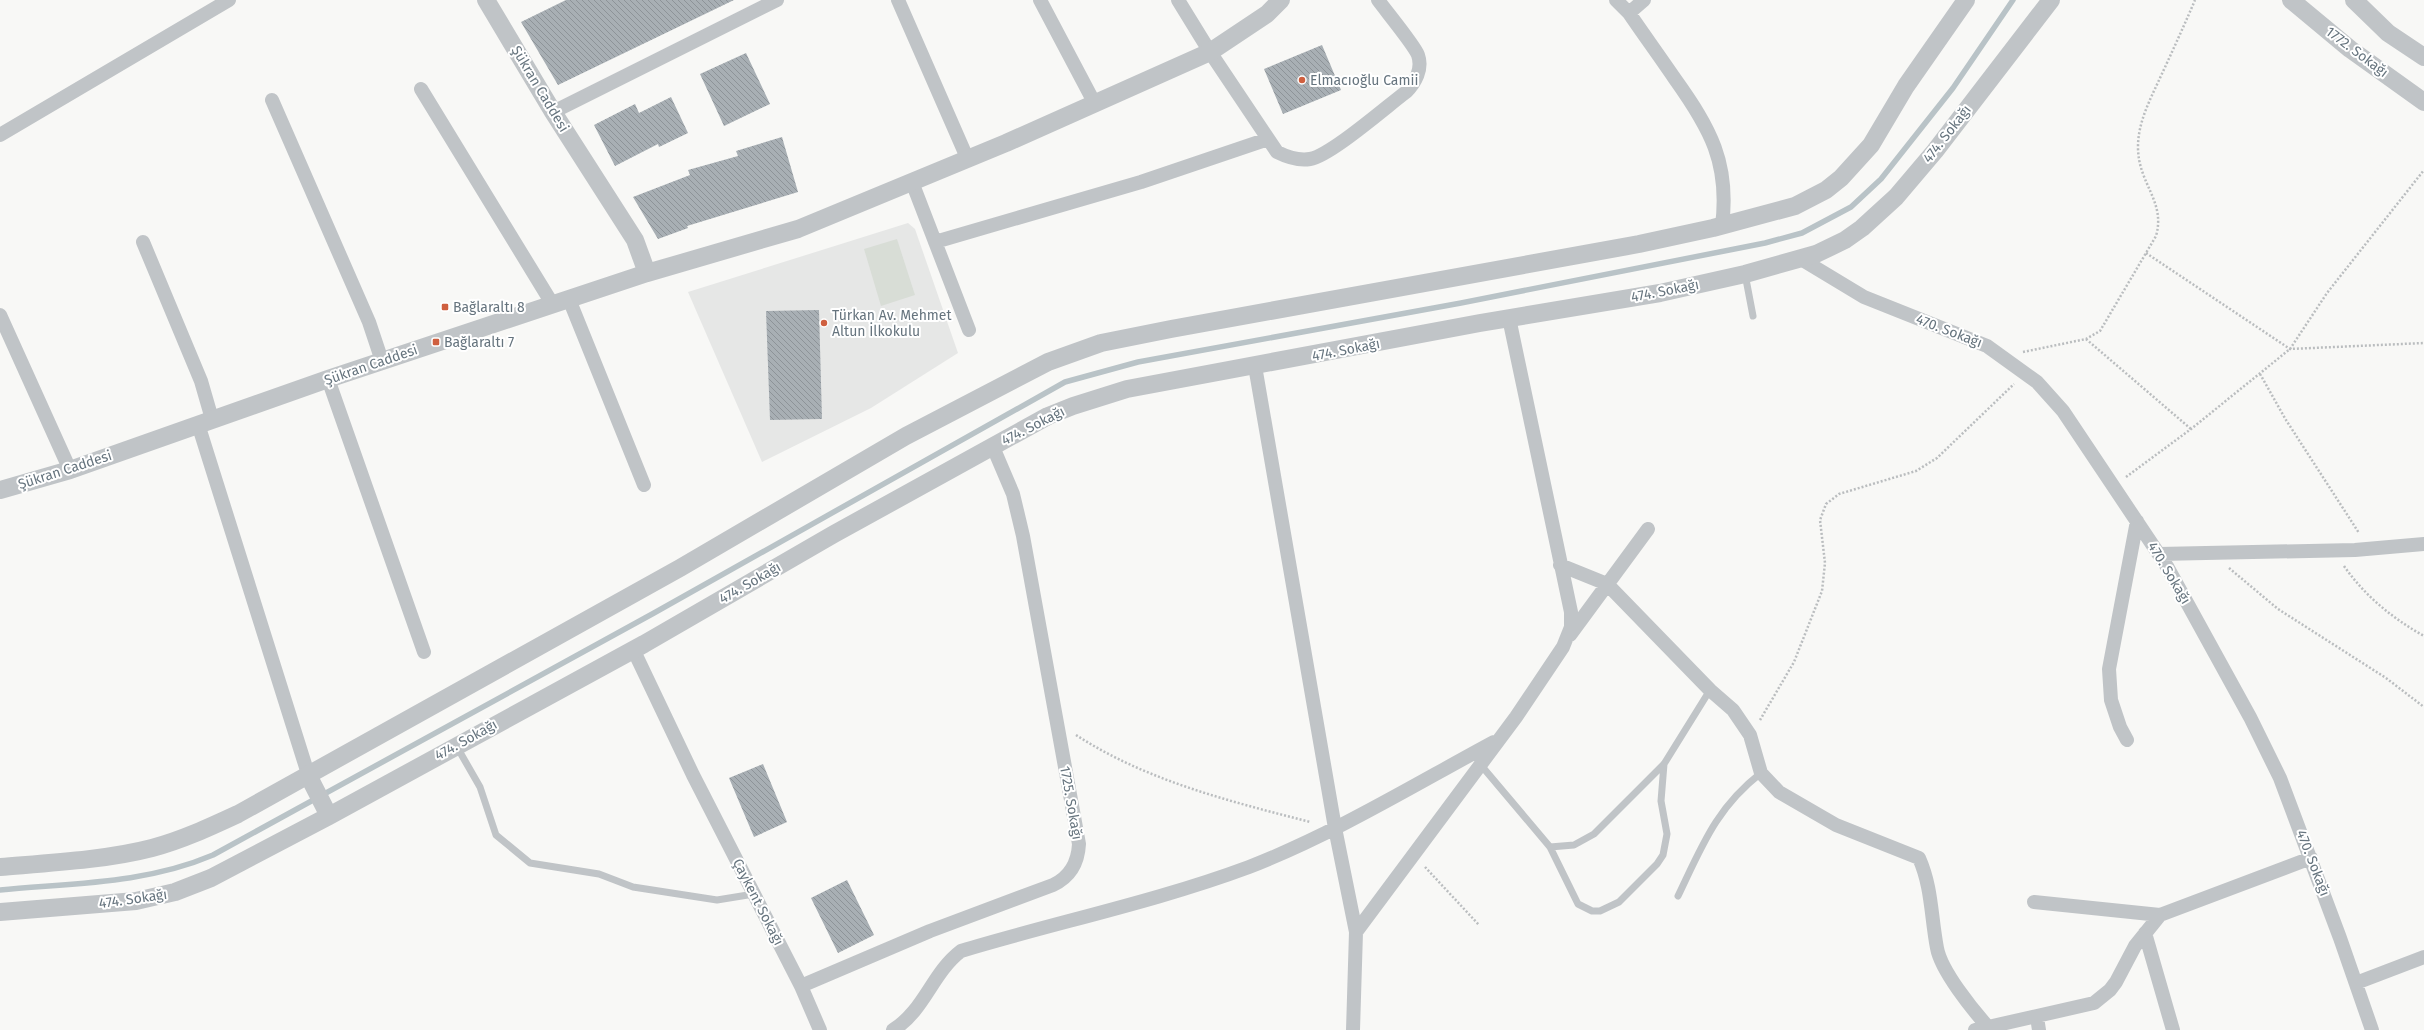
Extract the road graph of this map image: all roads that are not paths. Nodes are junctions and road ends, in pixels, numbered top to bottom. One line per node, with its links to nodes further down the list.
1 (229, 0): 23 (street)
2 (486, 0): 22 (street, Şükran Caddesi)
3 (777, 0): 22 (street)
4 (898, 0): 25 (street)
5 (1040, 0): 21 (street)
6 (1178, 0): 16 (street)
7 (1281, 0): 16 (street)
8 (1378, 0): 24 (street)
9 (1616, 0): 15 (street)
10 (1644, 0): 15 (street)
11 (1966, 0): 27 (street)
12 (2051, 0): 30 (street, 474. Sokağı)
13 (2292, 0): 20 (street, 1772. Sokağı)
14 (2354, 0): 17 (street)
15 (1629, 13): 27 (street)
16 (1210, 52): 21 (street); 24 (street)
17 (2424, 57)
18 (421, 89): 33 (street)
19 (272, 100): 38 (street)
20 (2424, 102)
21 (1095, 104): 25 (street)
22 (553, 112): 31 (street, Şükran Caddesi)
23 (0, 135)
24 (1268, 139): 29 (street)
25 (968, 160): 26 (street)
26 (912, 182): 29 (street); 31 (street)
27 (1722, 226): 62 (street)
28 (143, 242): 41 (street)
29 (935, 242): 37 (street)
30 (1801, 259): 32 (street, 474. Sokağı); 46 (street, 470. Sokağı)
31 (647, 273): 33 (street, Şükran Caddesi)
32 (1745, 274): 35 (lane); 36 (street, 474. Sokağı)
33 (561, 302): 38 (street, Şükran Caddesi); 44 (street)
34 (0, 315): 43 (street)
35 (1754, 316)
36 (1509, 318): 39 (street, 474. Sokağı); 50 (street)
37 (969, 330)
38 (382, 361): 40 (street, Şükran Caddesi)
39 (1255, 366): 42 (street, 474. Sokağı); 64 (street)
40 (328, 379): 41 (street, Şükran Caddesi); 54 (street)
41 (205, 422): 43 (street, Şükran Caddesi); 62 (street)
42 (993, 446): 53 (street, 474. Sokağı); 77 (street, 1725. Sokağı)
43 (70, 470): 45 (street, Şükran Caddesi)
44 (644, 485)
45 (0, 490)
46 (2137, 521): 49 (street, 470. Sokağı); 57 (street)
47 (1648, 529): 51 (street)
48 (2424, 544): 49 (street)
49 (2159, 554): 66 (street, 470. Sokağı)
50 (1560, 565): 51 (street); 52 (street)
51 (1607, 584): 52 (street); 55 (street)
52 (1568, 638): 56 (street)
53 (633, 649): 58 (street, 474. Sokağı); 68 (street, Çaykent Sokağı)
54 (424, 652)
55 (1710, 690): 60 (lane); 61 (street)
56 (1499, 740): 59 (street); 64 (street)
57 (2127, 740)
58 (455, 745): 63 (street, 474. Sokağı); 68 (lane)
59 (1480, 764): 65 (lane); 73 (street)
60 (1664, 764): 65 (lane); 65 (lane)
61 (1761, 773): 69 (lane); 79 (street)
62 (311, 781): 63 (street); 67 (street)
63 (327, 812): 71 (street, 474. Sokağı)
64 (1335, 828): 73 (street); 81 (street)
65 (1550, 847)
66 (2311, 858): 72 (street); 76 (street, 470. Sokağı)
67 (0, 867)
68 (754, 894): 77 (street, Çaykent Sokağı)
69 (1678, 896)
70 (2034, 902): 72 (street)
71 (0, 912)
72 (2160, 914): 74 (street)
73 (1356, 932): 82 (street)
74 (2145, 933): 78 (street); 84 (street)
75 (2424, 957): 76 (street)
76 (2356, 983): 85 (street, 470. Sokağı)
77 (801, 986): 80 (street, Çaykent Sokağı)
78 (2038, 1023): 79 (street); 83 (street)
79 (1981, 1029)
80 (820, 1030)
81 (893, 1030)
82 (1353, 1030)
83 (2027, 1030)
84 (2173, 1030)
85 (2372, 1030)

